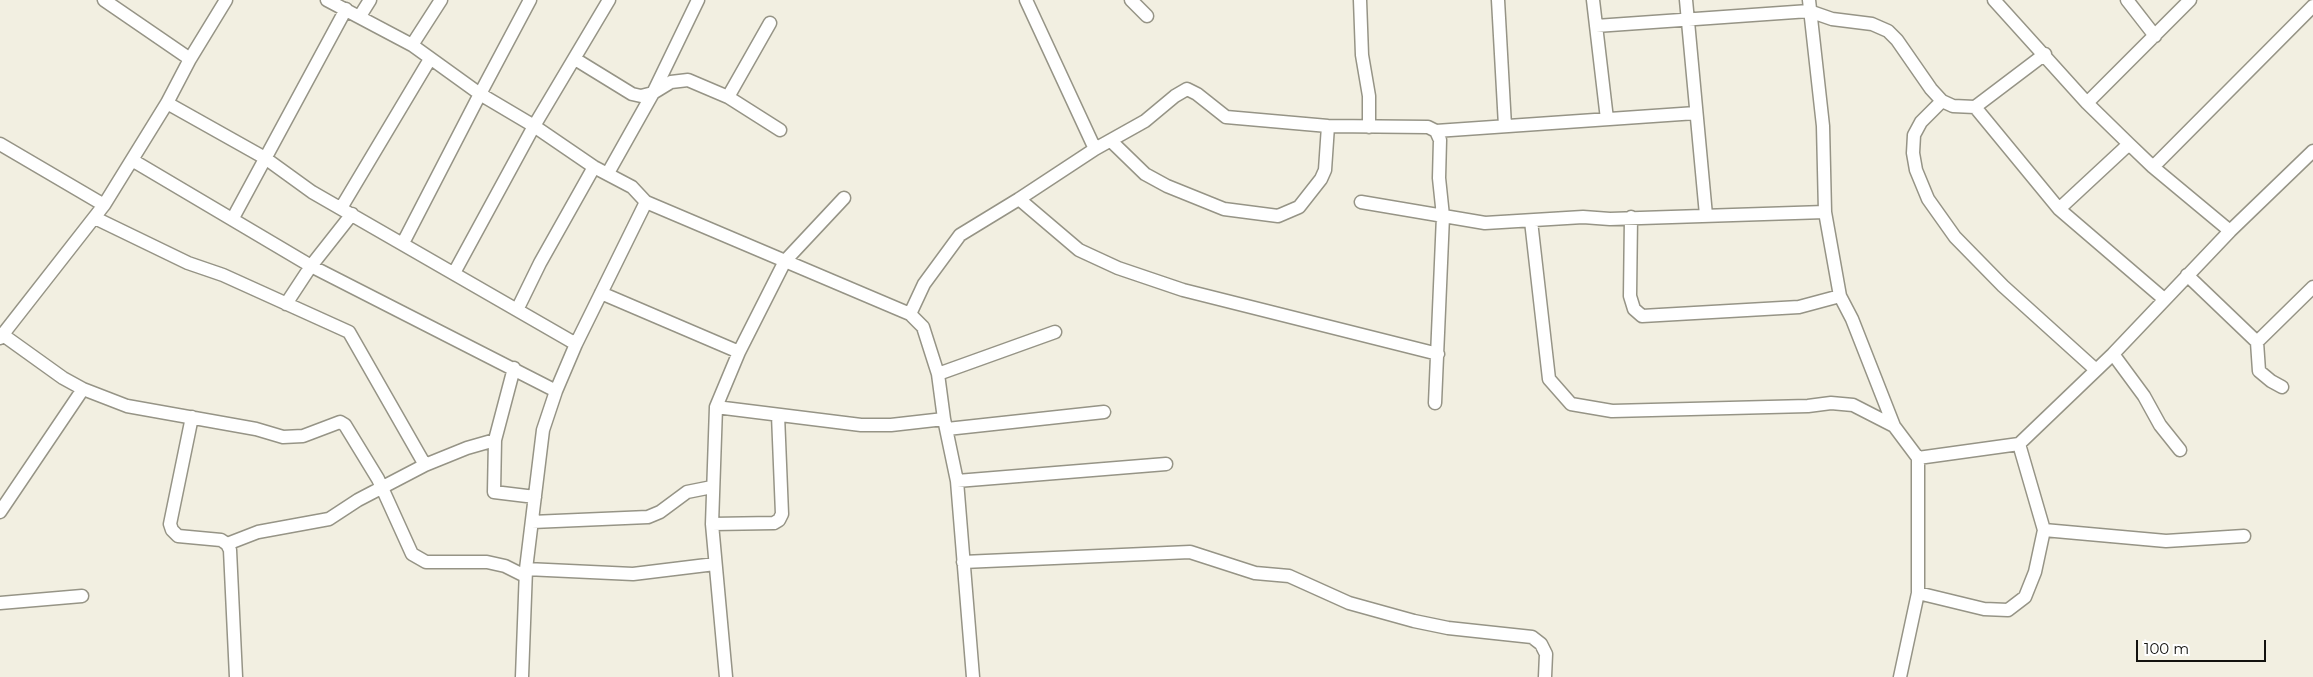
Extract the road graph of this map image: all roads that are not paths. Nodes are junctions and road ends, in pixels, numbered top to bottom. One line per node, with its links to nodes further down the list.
1 (104, 0): 29 (street)
2 (226, 0): 29 (street)
3 (327, 0): 20 (street)
4 (370, 0): 21 (street)
5 (441, 0): 27 (street)
6 (530, 0): 33 (street)
7 (609, 0): 31 (street)
8 (698, 0): 32 (street)
9 (1026, 0): 50 (street)
10 (1131, 0): 22 (street)
11 (1360, 0): 43 (street)
12 (1498, 0): 44 (street)
13 (1593, 0): 25 (street)
14 (1686, 0): 23 (street)
15 (1994, 0): 28 (street)
16 (2128, 0): 26 (street)
17 (2190, 0): 26 (street)
18 (1809, 5): 23 (street); 35 (street); 64 (street)
19 (2313, 6): 55 (street)
20 (346, 9): 21 (street); 52 (street)
21 (360, 16): 27 (street)
22 (1147, 16)
23 (1687, 20): 25 (street); 39 (street)
24 (770, 23): 34 (street)
25 (1596, 26): 40 (street)
26 (2155, 36): 36 (street)
27 (412, 46): 30 (street)
28 (2045, 54): 36 (street); 38 (street)
29 (190, 59): 37 (street)
30 (430, 59): 33 (street); 63 (street)
31 (575, 59): 32 (street); 41 (street)
32 (654, 93): 34 (street); 56 (street)
33 (480, 94): 41 (street); 72 (street)
34 (728, 97): 45 (street)
35 (1942, 101): 38 (street); 92 (street)
36 (2087, 102): 49 (street)
37 (167, 103): 52 (street); 53 (street)
38 (1975, 107): 62 (street)
39 (1696, 113): 40 (street); 65 (street)
40 (1607, 119): 44 (street)
41 (534, 126): 54 (street); 75 (street)
42 (1328, 126): 43 (street); 47 (street); 47 (street)
43 (1369, 126): 46 (street)
44 (1505, 126): 46 (street)
45 (780, 130)
46 (1436, 131): 66 (street)
47 (1111, 141): 50 (street)
48 (0, 144): 61 (street)
49 (2129, 144): 55 (street); 62 (street)
50 (1095, 149): 58 (street)
51 (2313, 151): 71 (street)
52 (265, 158): 63 (street); 69 (street)
53 (132, 160): 61 (street); 69 (street)
54 (594, 167): 56 (street); 82 (street)
55 (2153, 167): 71 (street)
56 (608, 173): 59 (street)
57 (844, 198): 73 (street)
58 (1020, 199): 83 (street); 89 (street)
59 (646, 202): 73 (street); 78 (street)
60 (1361, 202): 66 (street)
61 (104, 205): 68 (street)
62 (2059, 209): 80 (street)
63 (347, 211): 72 (street); 74 (street)
64 (1826, 212): 65 (street); 79 (street)
65 (1706, 215): 67 (street)
66 (1444, 216): 70 (street); 89 (street)
67 (1631, 217): 70 (street); 79 (street)
68 (95, 218): 81 (street); 85 (street)
69 (232, 218): 74 (street)
70 (1531, 222): 103 (street)
71 (2230, 231): 76 (street)
72 (403, 243): 75 (street)
73 (785, 261): 83 (street); 88 (street)
74 (311, 266): 81 (street); 91 (street)
75 (454, 273): 82 (street)
76 (2188, 275): 80 (street); 86 (street)
77 (2313, 287): 86 (street)
78 (601, 293): 87 (street); 88 (street)
79 (1840, 296): 103 (street)
80 (2164, 299): 90 (street)
81 (286, 304): 108 (street)
82 (517, 310): 87 (street)
83 (910, 314): 93 (street)
84 (1055, 332): 93 (street)
85 (1, 337): 95 (street)
86 (2257, 342): 94 (street)
87 (576, 344): 96 (street)
88 (740, 352): 98 (street)
89 (1438, 354): 97 (street)
90 (2113, 354): 92 (street); 106 (street)
91 (514, 368): 96 (street); 104 (street)
92 (2096, 370): 105 (street)
93 (938, 374): 102 (street)
94 (2282, 387)
95 (83, 388): 101 (street); 114 (street)
96 (556, 391): 113 (street)
97 (1435, 403)
98 (716, 407): 100 (street); 112 (street)
99 (1104, 412): 102 (street)
100 (778, 415): 102 (street); 116 (street)
101 (192, 416): 111 (street); 119 (street)
102 (945, 424): 110 (street)
103 (1894, 426): 107 (street)
104 (495, 440): 108 (street); 113 (street)
105 (2019, 444): 107 (street); 117 (street)
106 (2180, 450)
107 (1918, 458): 123 (street)
108 (425, 464): 111 (street)
109 (1166, 464): 110 (street)
110 (956, 482): 120 (street)
111 (382, 487): 119 (street); 122 (street)
112 (712, 487): 115 (street); 116 (street)
113 (535, 497): 115 (street)
114 (0, 512)
115 (532, 522): 122 (street)
116 (712, 524): 121 (street)
117 (2044, 530): 118 (street); 123 (street)
118 (2244, 536)
119 (227, 544): 126 (street)
120 (963, 562): 129 (street); 130 (street)
121 (715, 564): 122 (street); 128 (street)
122 (526, 572): 127 (street)
123 (1918, 593): 131 (street)
124 (82, 596): 125 (street)
125 (0, 603)
126 (236, 677)
127 (522, 677)
128 (726, 677)
129 (973, 677)
130 (1545, 677)
131 (1900, 677)

